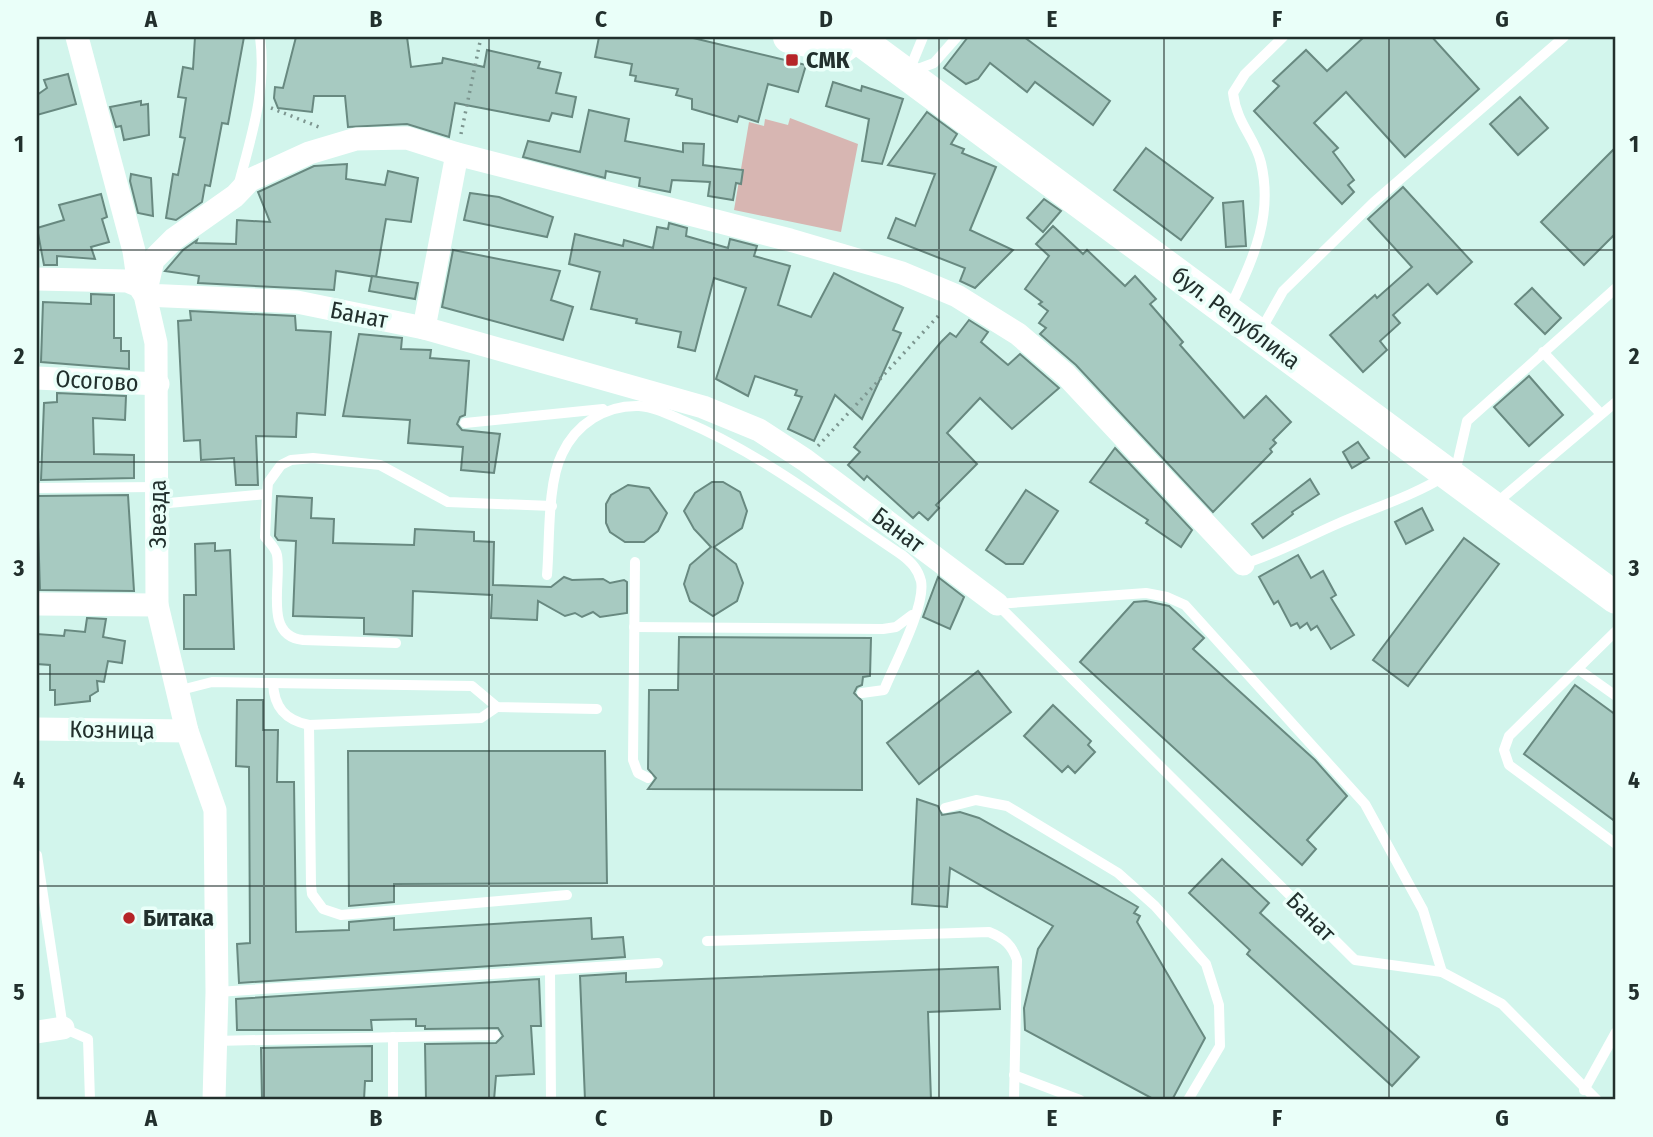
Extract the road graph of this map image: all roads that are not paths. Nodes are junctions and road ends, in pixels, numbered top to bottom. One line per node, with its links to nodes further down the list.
1 (77, 37): 14 (street, Звезда)
2 (260, 37): 11 (lane)
3 (789, 37): 4 (street)
4 (856, 37): 9 (street, бул. Република)
5 (923, 37): 9 (lane)
6 (957, 37): 9 (lane)
7 (1283, 37): 15 (lane)
8 (1564, 37): 17 (lane)
9 (908, 73): 15 (street, бул. Република)
10 (457, 154): 11 (street); 16 (street); 32 (street)
11 (235, 196): 14 (street)
12 (37, 279): 14 (street, Банат)
13 (1616, 288): 18 (lane)
14 (142, 290): 16 (street, Банат); 20 (street, Звезда)
15 (1228, 312): 17 (street, бул. Република)
16 (424, 328): 36 (street, Банат)
17 (1258, 335): 25 (street, бул. Република)
18 (1543, 352): 23 (lane); 25 (lane)
19 (37, 378): 20 (street, Осогово)
20 (158, 384): 28 (street, Звезда)
21 (1616, 402): 23 (lane)
22 (620, 407): 24 (lane); 29 (lane); 38 (lane)
23 (1600, 413): 30 (lane)
24 (465, 423)
25 (1450, 478): 30 (street, бул. Република); 32 (lane)
26 (37, 488): 28 (lane)
27 (267, 494): 28 (lane); 29 (lane); 41 (lane)
28 (158, 496): 37 (street, Звезда)
29 (552, 506): 33 (lane)
30 (1492, 507): 34 (street, бул. Република)
31 (635, 562): 39 (lane)
32 (1243, 564)
33 (547, 575)
34 (1616, 598)
35 (37, 604): 37 (street)
36 (998, 604): 60 (lane, Банат); 60 (lane)
37 (157, 605): 44 (street, Звезда)
38 (916, 610): 39 (lane); 45 (lane)
39 (634, 627): 52 (lane)
40 (1616, 631): 42 (lane)
41 (396, 643)
42 (1578, 668): 46 (lane); 54 (lane)
43 (273, 683): 44 (lane); 47 (lane); 49 (lane)
44 (177, 691): 51 (street, Звезда)
45 (862, 693)
46 (1616, 696)
47 (497, 707): 48 (lane); 49 (lane)
48 (597, 709)
49 (309, 725): 56 (lane)
50 (37, 729): 51 (street, Козница)
51 (187, 732): 61 (street, Звезда)
52 (648, 778)
53 (944, 808): 76 (lane)
54 (1616, 844)
55 (37, 855): 62 (lane)
56 (567, 895)
57 (707, 941): 68 (lane)
58 (659, 962): 59 (lane)
59 (550, 970): 61 (lane); 73 (lane)
60 (1442, 972): 69 (lane, Банат)
61 (217, 992): 67 (street, Звезда)
62 (63, 1028): 63 (street); 70 (lane)
63 (37, 1032)
64 (1616, 1032): 69 (lane)
65 (495, 1035): 66 (lane)
66 (393, 1037): 67 (lane); 72 (lane)
67 (215, 1041): 71 (street, Звезда)
68 (1014, 1075): 74 (lane); 75 (lane)
69 (1584, 1090): 77 (lane, Банат)
70 (90, 1100)
71 (214, 1100)
72 (393, 1100)
73 (551, 1100)
74 (1014, 1100)
75 (1080, 1100)
76 (1188, 1100)
77 (1597, 1100)

